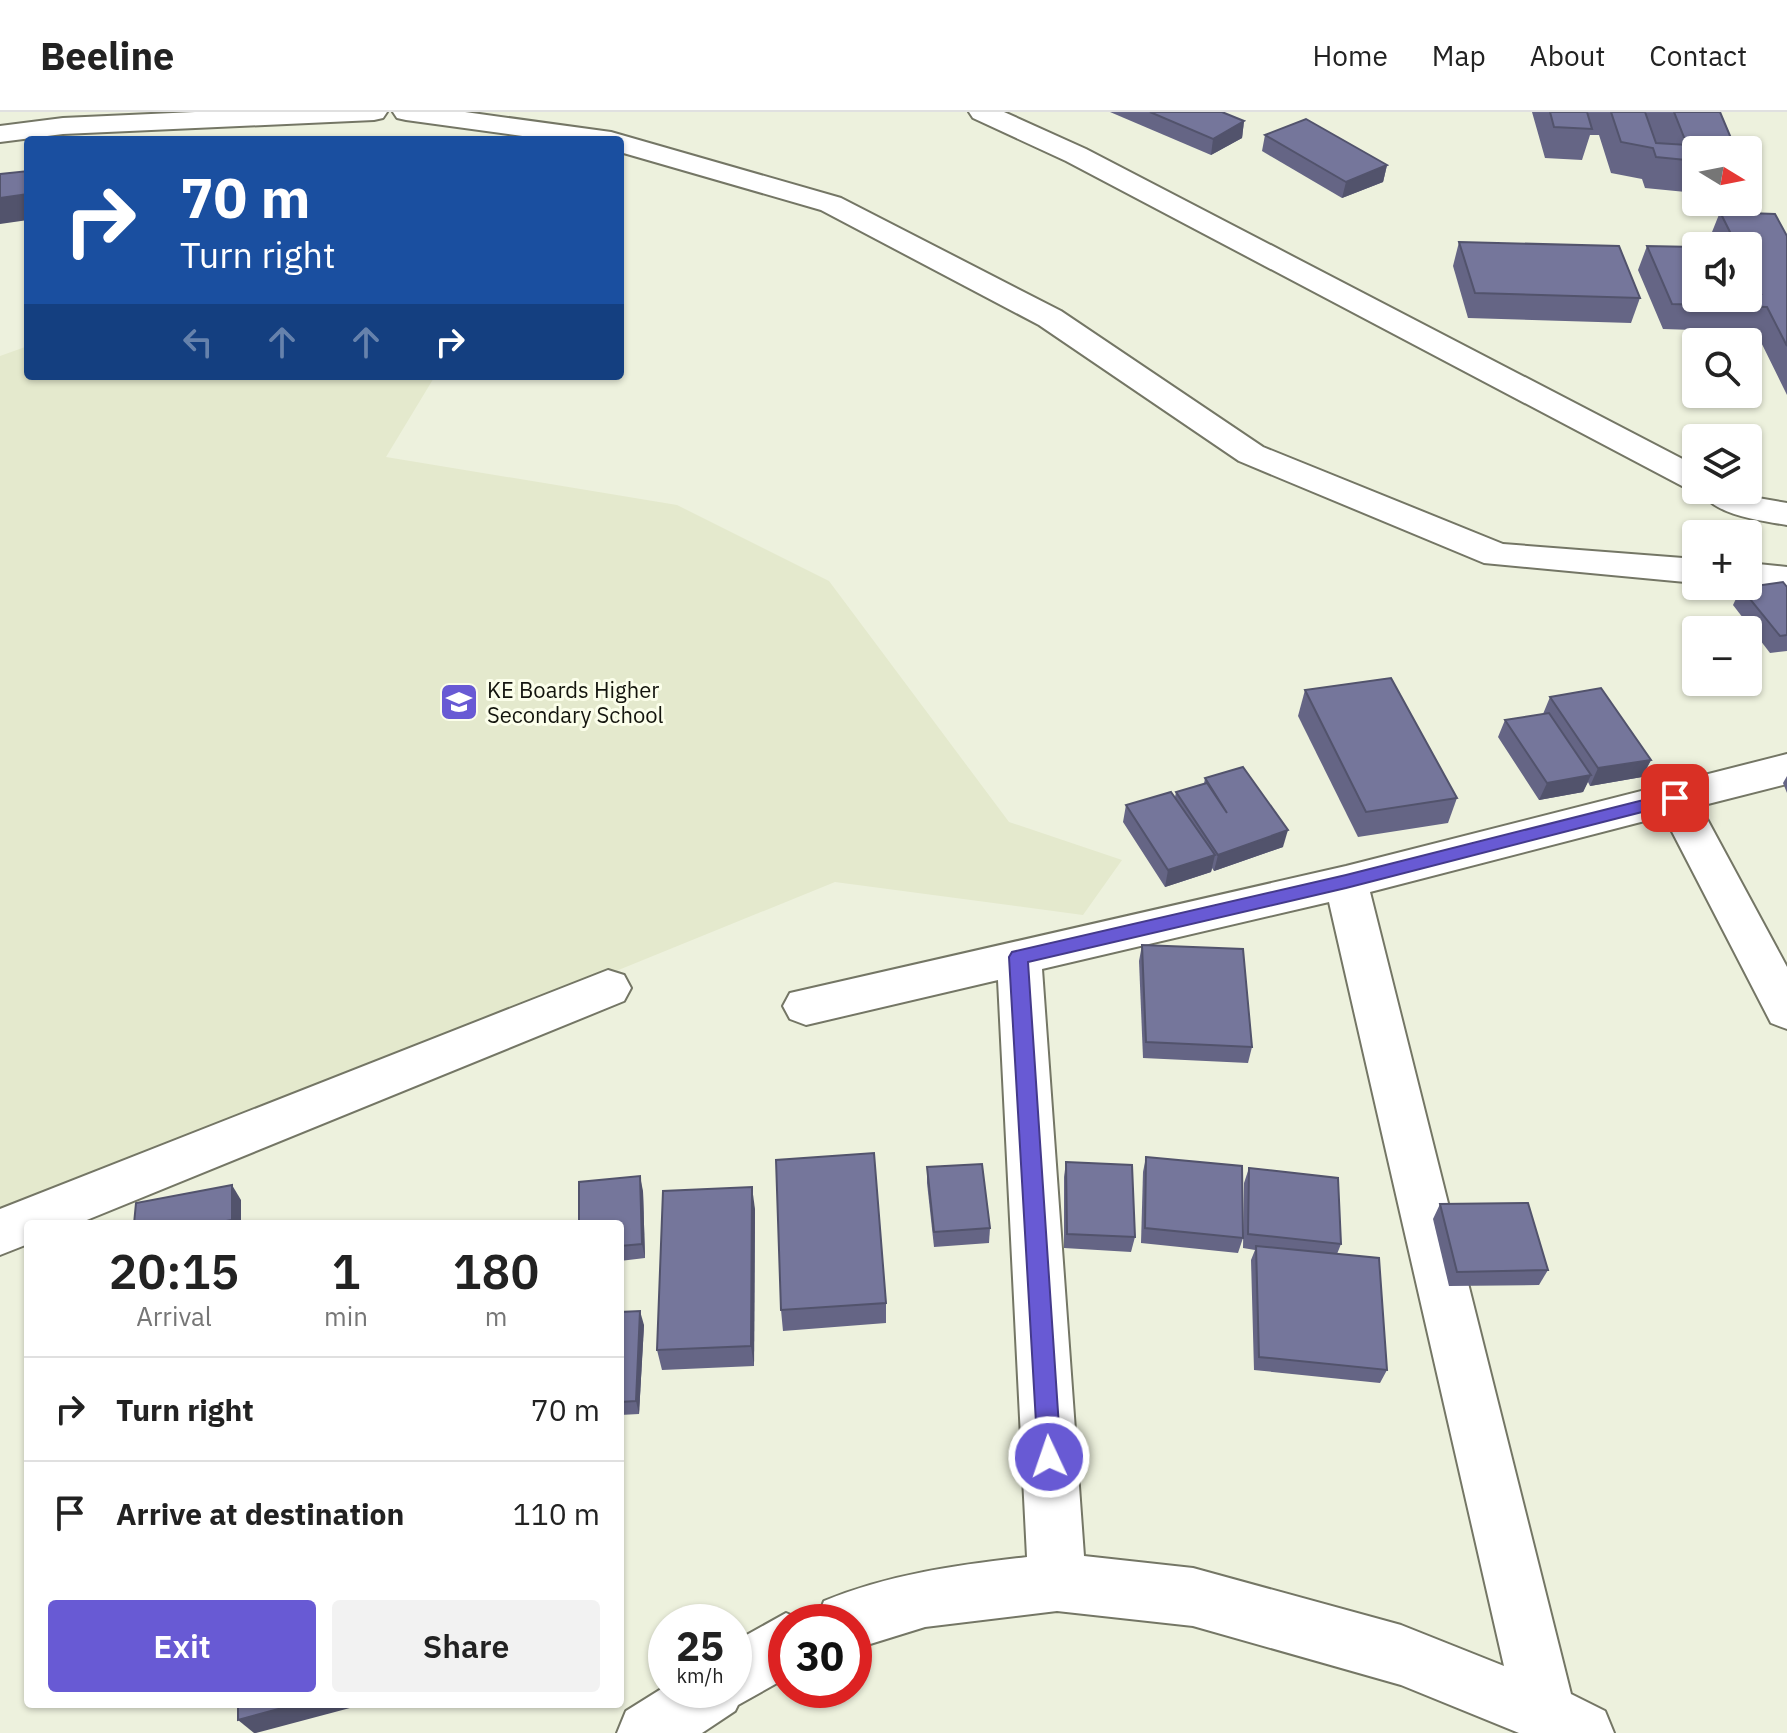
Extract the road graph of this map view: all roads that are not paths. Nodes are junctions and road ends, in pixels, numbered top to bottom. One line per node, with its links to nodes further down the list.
1 (374, 112): 4 (street)
2 (406, 112): 5 (street)
3 (982, 112): 7 (street)
4 (0, 134)
5 (582, 136)
6 (624, 144): 10 (street)
7 (1682, 473)
8 (1742, 504): 9 (street)
9 (1787, 514)
10 (1682, 570)
11 (1762, 576): 12 (street)
12 (1787, 579)
13 (1787, 769): 14 (street)
14 (1675, 798): 15 (street); 19 (street)
15 (1346, 882): 16 (street); 26 (street)
16 (1019, 957): 18 (street); 23 (street)
17 (608, 988): 20 (street)
18 (806, 1006)
19 (1787, 1010)
20 (30, 1220)
21 (24, 1222): 22 (street)
22 (0, 1232)
23 (1057, 1582): 24 (street); 26 (street)
24 (872, 1614)
25 (686, 1708): 27 (street)
26 (1564, 1723)
27 (648, 1733)

